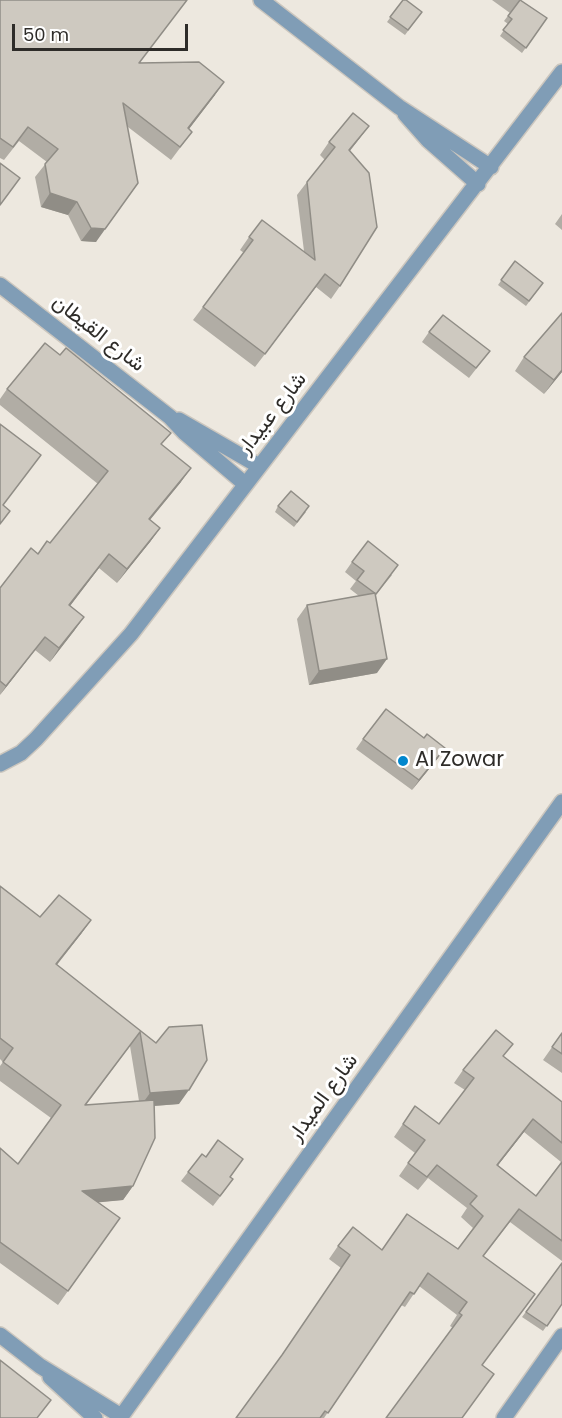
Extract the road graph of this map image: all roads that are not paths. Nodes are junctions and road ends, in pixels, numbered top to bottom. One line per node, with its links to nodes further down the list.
1 (261, 0): 3 (street)
2 (562, 72): 4 (street, شارع عبيدار)
3 (399, 107): 4 (street); 5 (street)
4 (491, 167): 5 (street, شارع عبيدار)
5 (478, 184): 8 (street, شارع عبيدار)
6 (0, 285): 7 (street, شارع القيطان)
7 (170, 417): 8 (street, شارع القيطان); 9 (street, شارع القيطان)
8 (259, 466): 9 (street, شارع عبيدار)
9 (245, 484): 10 (street, شارع عبيدار)
10 (0, 764)
11 (562, 802): 15 (street, شارع الميدار)
12 (0, 1335): 14 (street)
13 (562, 1336): 17 (street)
14 (40, 1366): 15 (street); 16 (street)
15 (121, 1417)
16 (95, 1418)
17 (504, 1418)

